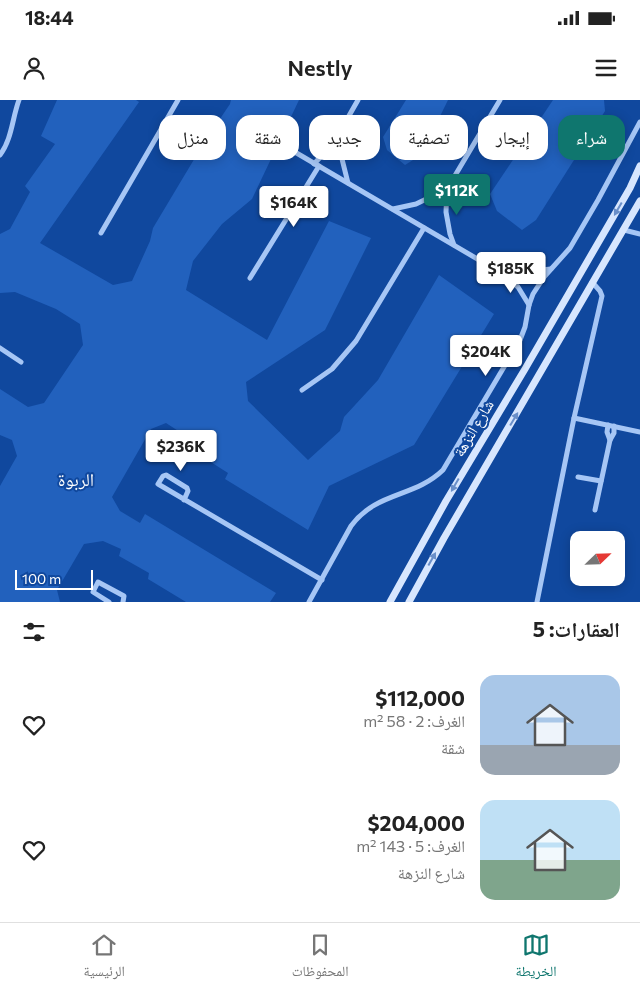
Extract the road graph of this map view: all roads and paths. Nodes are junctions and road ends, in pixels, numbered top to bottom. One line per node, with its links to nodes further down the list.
1 (19, 100): 8 (street)
2 (178, 100): 19 (street)
3 (358, 100): 5 (street)
4 (500, 100): 14 (street)
5 (349, 115)
6 (640, 122): 22 (street)
7 (299, 154): 11 (street)
8 (0, 155)
9 (321, 160): 11 (street)
10 (342, 160): 13 (street)
11 (317, 165): 13 (street); 24 (street)
12 (640, 166): 26 (main road, شارع النزهة, one-way to 26)
13 (348, 183): 16 (street)
14 (447, 189): 16 (street); 21 (street)
15 (640, 201): 18 (main road, شارع النزهة)
16 (393, 209): 17 (street)
17 (424, 228): 21 (street); 33 (street)
18 (624, 230): 20 (street); 25 (main road, شارع النزهة)
19 (101, 233)
20 (640, 234)
21 (454, 245): 23 (street)
22 (551, 269): 23 (street); 28 (street)
23 (503, 274): 28 (street)
24 (250, 278)
25 (592, 282): 27 (main road, شارع النزهة); 34 (street)
26 (570, 289): 27 (main road); 29 (main road, شارع النزهة)
27 (583, 297): 30 (main road, شارع النزهة)
28 (529, 304): 41 (street)
29 (558, 311): 30 (main road); 45 (main road, شارع النزهة, one-way to 45)
30 (571, 319): 46 (main road, شارع النزهة, one-way to 30)
31 (0, 348): 32 (street)
32 (22, 362)
33 (302, 390)
34 (574, 418): 35 (street); 47 (street)
35 (611, 426): 36 (street); 38 (street)
36 (640, 432)
37 (578, 477): 38 (street)
38 (601, 481): 40 (street)
39 (184, 500): 39 (street); 41 (street)
40 (595, 510)
41 (322, 580): 44 (street)
42 (109, 602): 43 (street)
43 (123, 602)
44 (309, 602)
45 (390, 602)
46 (409, 602)
47 (537, 602)

